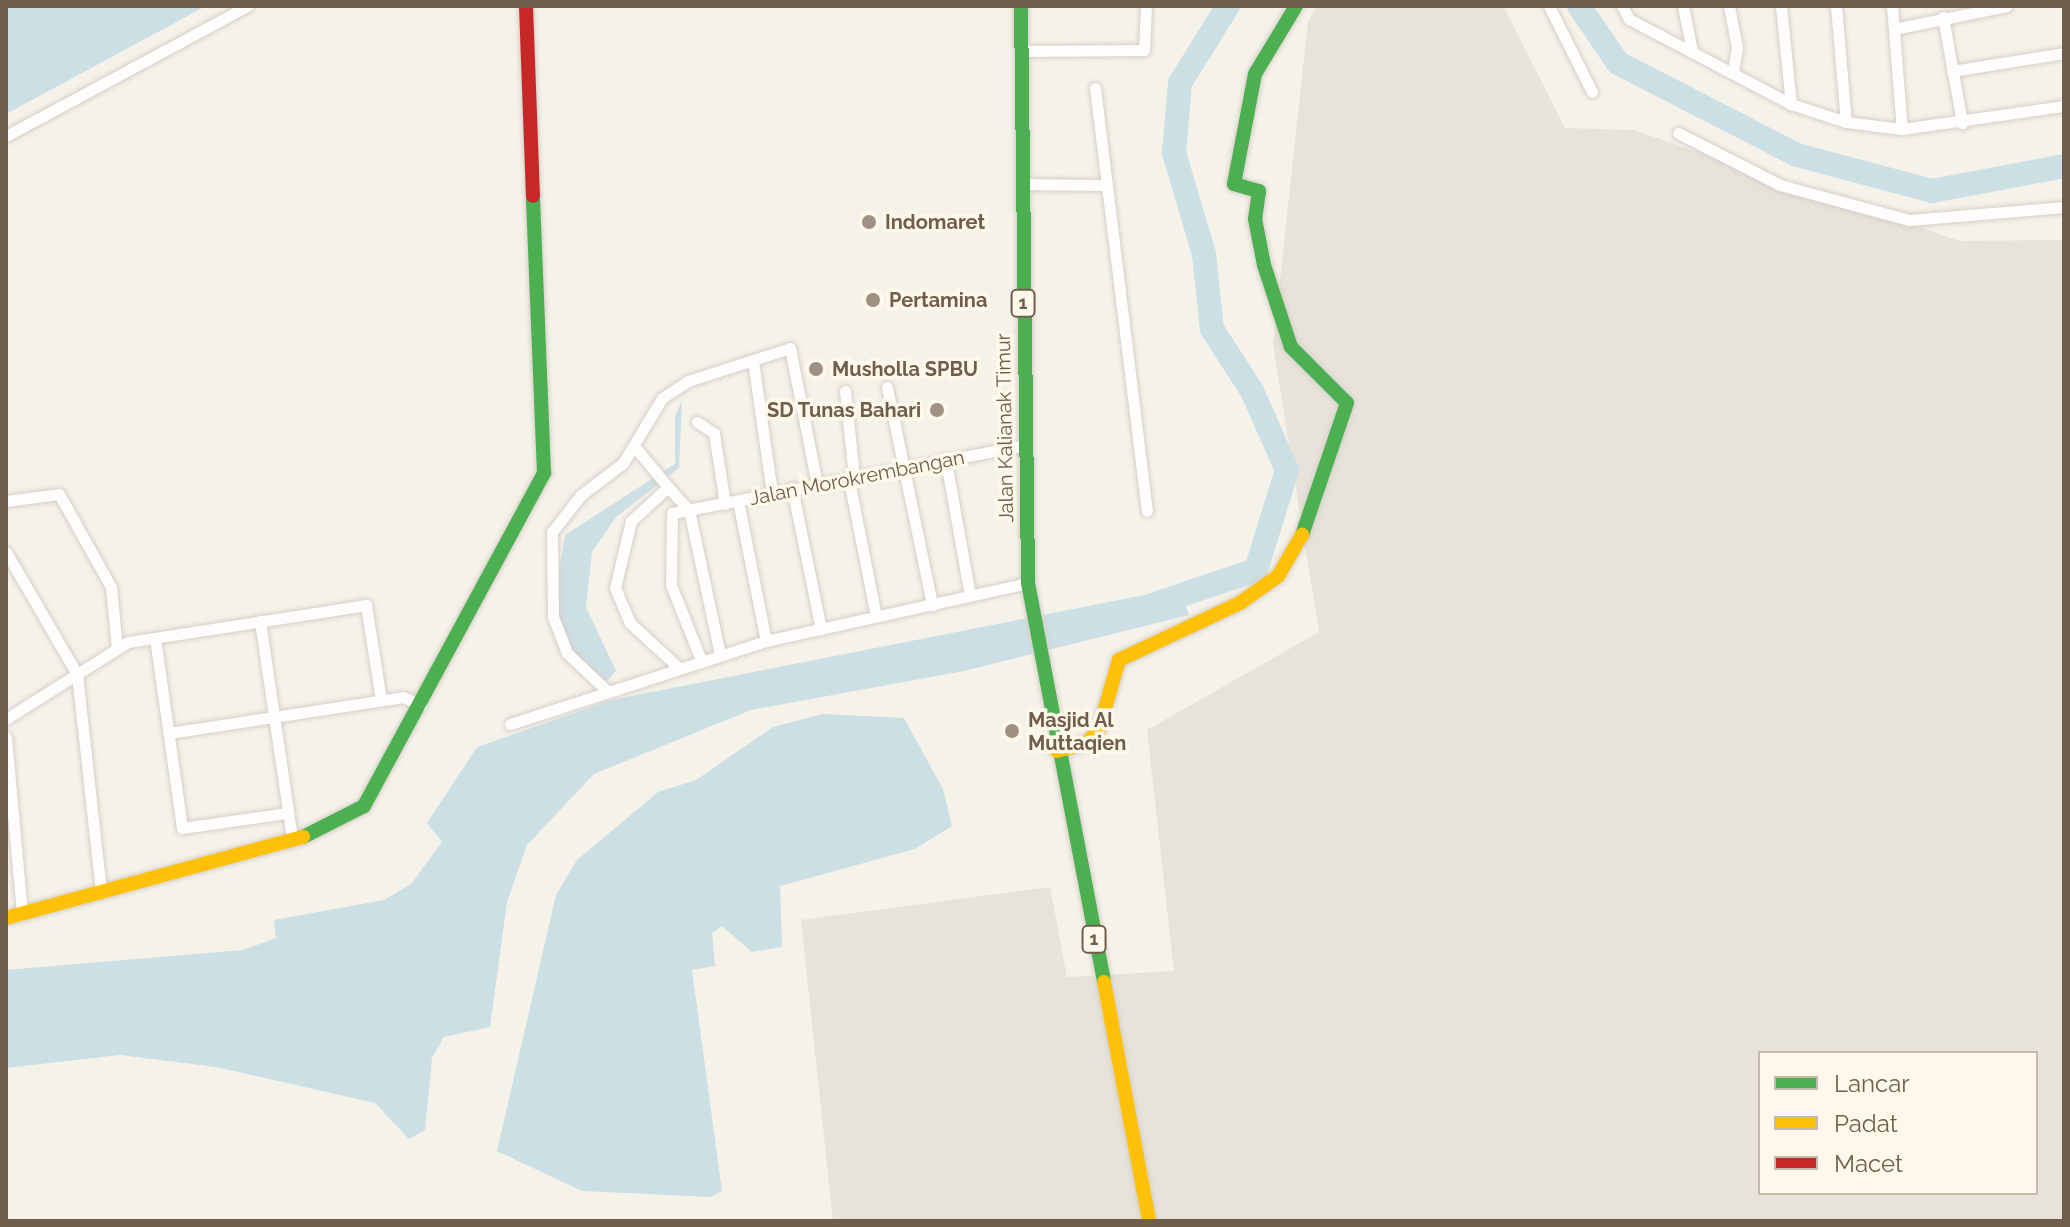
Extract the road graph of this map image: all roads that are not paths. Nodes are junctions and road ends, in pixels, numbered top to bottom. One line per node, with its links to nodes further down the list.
1 (247, 6): 29 (street)
2 (526, 6): 67 (main road)
3 (1021, 6): 16 (main road, Jalan Kalianak Timur / 1)
4 (1146, 6): 16 (street)
5 (1296, 6): 73 (main road)
6 (1549, 6): 22 (street)
7 (1622, 6): 17 (street)
8 (1683, 6): 17 (street)
9 (1729, 6): 20 (street)
10 (1781, 6): 23 (street)
11 (1836, 6): 25 (street)
12 (1892, 6): 15 (street)
13 (2007, 6): 14 (street)
14 (1943, 17): 15 (street); 19 (street)
15 (1894, 29): 27 (street)
16 (1022, 51): 30 (main road, Jalan Kalianak Timur / 1)
17 (1692, 51): 20 (street)
18 (2064, 53): 19 (street)
19 (1952, 71): 26 (street)
20 (1733, 72): 23 (street)
21 (1095, 88): 31 (street)
22 (1592, 92)
23 (1791, 104): 25 (street)
24 (2064, 106): 26 (street)
25 (1846, 122): 27 (street)
26 (1962, 123): 27 (street)
27 (1902, 129)
28 (1678, 133): 32 (street)
29 (6, 136)
30 (1023, 184): 31 (street); 37 (main road, Jalan Kalianak Timur / 1)
31 (1102, 185): 50 (street)
32 (2064, 207)
33 (753, 361): 38 (street); 43 (street); 45 (street)
34 (887, 387): 40 (street)
35 (845, 391): 41 (street)
36 (697, 422): 48 (street)
37 (1025, 445): 39 (street, Jalan Morokrembangan); 52 (main road, Jalan Kalianak Timur / 1)
38 (634, 446): 42 (street); 65 (street)
39 (946, 462): 40 (street, Jalan Morokrembangan); 53 (street)
40 (902, 473): 41 (street, Jalan Morokrembangan); 54 (street)
41 (852, 478): 43 (street, Jalan Morokrembangan); 55 (street)
42 (666, 484): 49 (street); 63 (street)
43 (817, 484): 44 (street, Jalan Morokrembangan)
44 (792, 488): 45 (street, Jalan Morokrembangan); 57 (street)
45 (772, 493): 47 (street, Jalan Morokrembangan)
46 (6, 501): 60 (street)
47 (738, 501): 48 (street, Jalan Morokrembangan); 59 (street)
48 (725, 504): 49 (street, Jalan Morokrembangan)
49 (689, 510): 61 (street); 62 (street)
50 (1147, 511)
51 (6, 552): 64 (street)
52 (1028, 583): 53 (street); 73 (main road, Jalan Kalianak Timur / 1)
53 (970, 595): 54 (street)
54 (932, 605): 55 (street)
55 (876, 616): 57 (street)
56 (260, 621): 58 (street); 66 (street); 68 (street)
57 (821, 629): 59 (street)
58 (155, 638): 60 (street); 71 (street)
59 (766, 641): 61 (street)
60 (117, 649): 64 (street)
61 (720, 655): 62 (street)
62 (701, 660): 63 (street)
63 (679, 668): 65 (street)
64 (77, 674): 69 (street); 76 (street)
65 (606, 690): 70 (street)
66 (381, 700): 67 (street); 68 (street)
67 (421, 705): 75 (main road)
68 (274, 717): 71 (street); 74 (street)
69 (6, 719)
70 (510, 724)
71 (169, 733): 74 (street)
72 (6, 737): 77 (street)
73 (1057, 751): 79 (main road, 1)
74 (288, 813): 75 (street)
75 (292, 839): 76 (main road)
76 (101, 892): 77 (main road)
77 (22, 914): 78 (main road)
78 (6, 918)
79 (1149, 1221)

